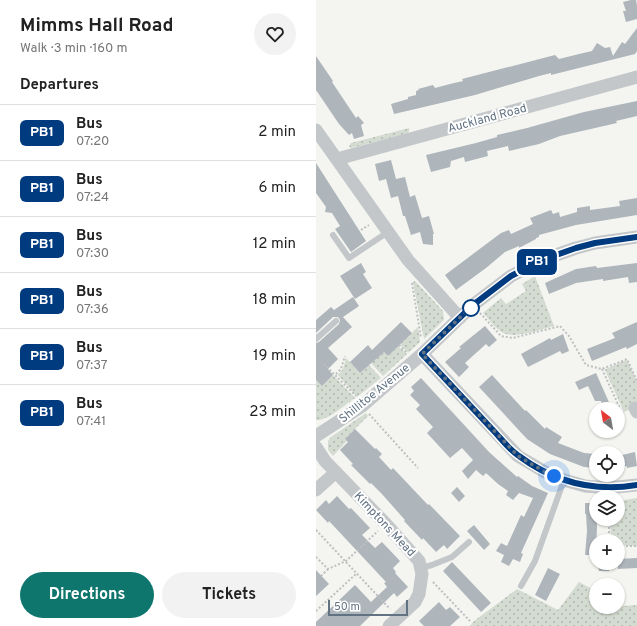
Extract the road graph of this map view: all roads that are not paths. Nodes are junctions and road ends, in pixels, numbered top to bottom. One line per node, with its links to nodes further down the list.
1 (637, 77): 3 (street, Auckland Road)
2 (316, 130): 3 (street)
3 (337, 159): 4 (street)
4 (388, 232): 5 (lane); 7 (street)
5 (333, 235)
6 (637, 237): 7 (street, Shillitoe Avenue)
7 (460, 318): 10 (street, Shillitoe Avenue)
8 (336, 322): 9 (lane)
9 (316, 339)
10 (423, 353): 11 (street, Shillitoe Avenue); 14 (street)
11 (316, 436)
12 (316, 447): 13 (street, Kimptons Mead)
13 (336, 472): 16 (street); 18 (street, Kimptons Mead)
14 (564, 480): 15 (street); 19 (lane)
15 (637, 485)
16 (316, 490)
17 (469, 542): 18 (lane)
18 (422, 574): 20 (street)
19 (521, 586)
20 (393, 622)

